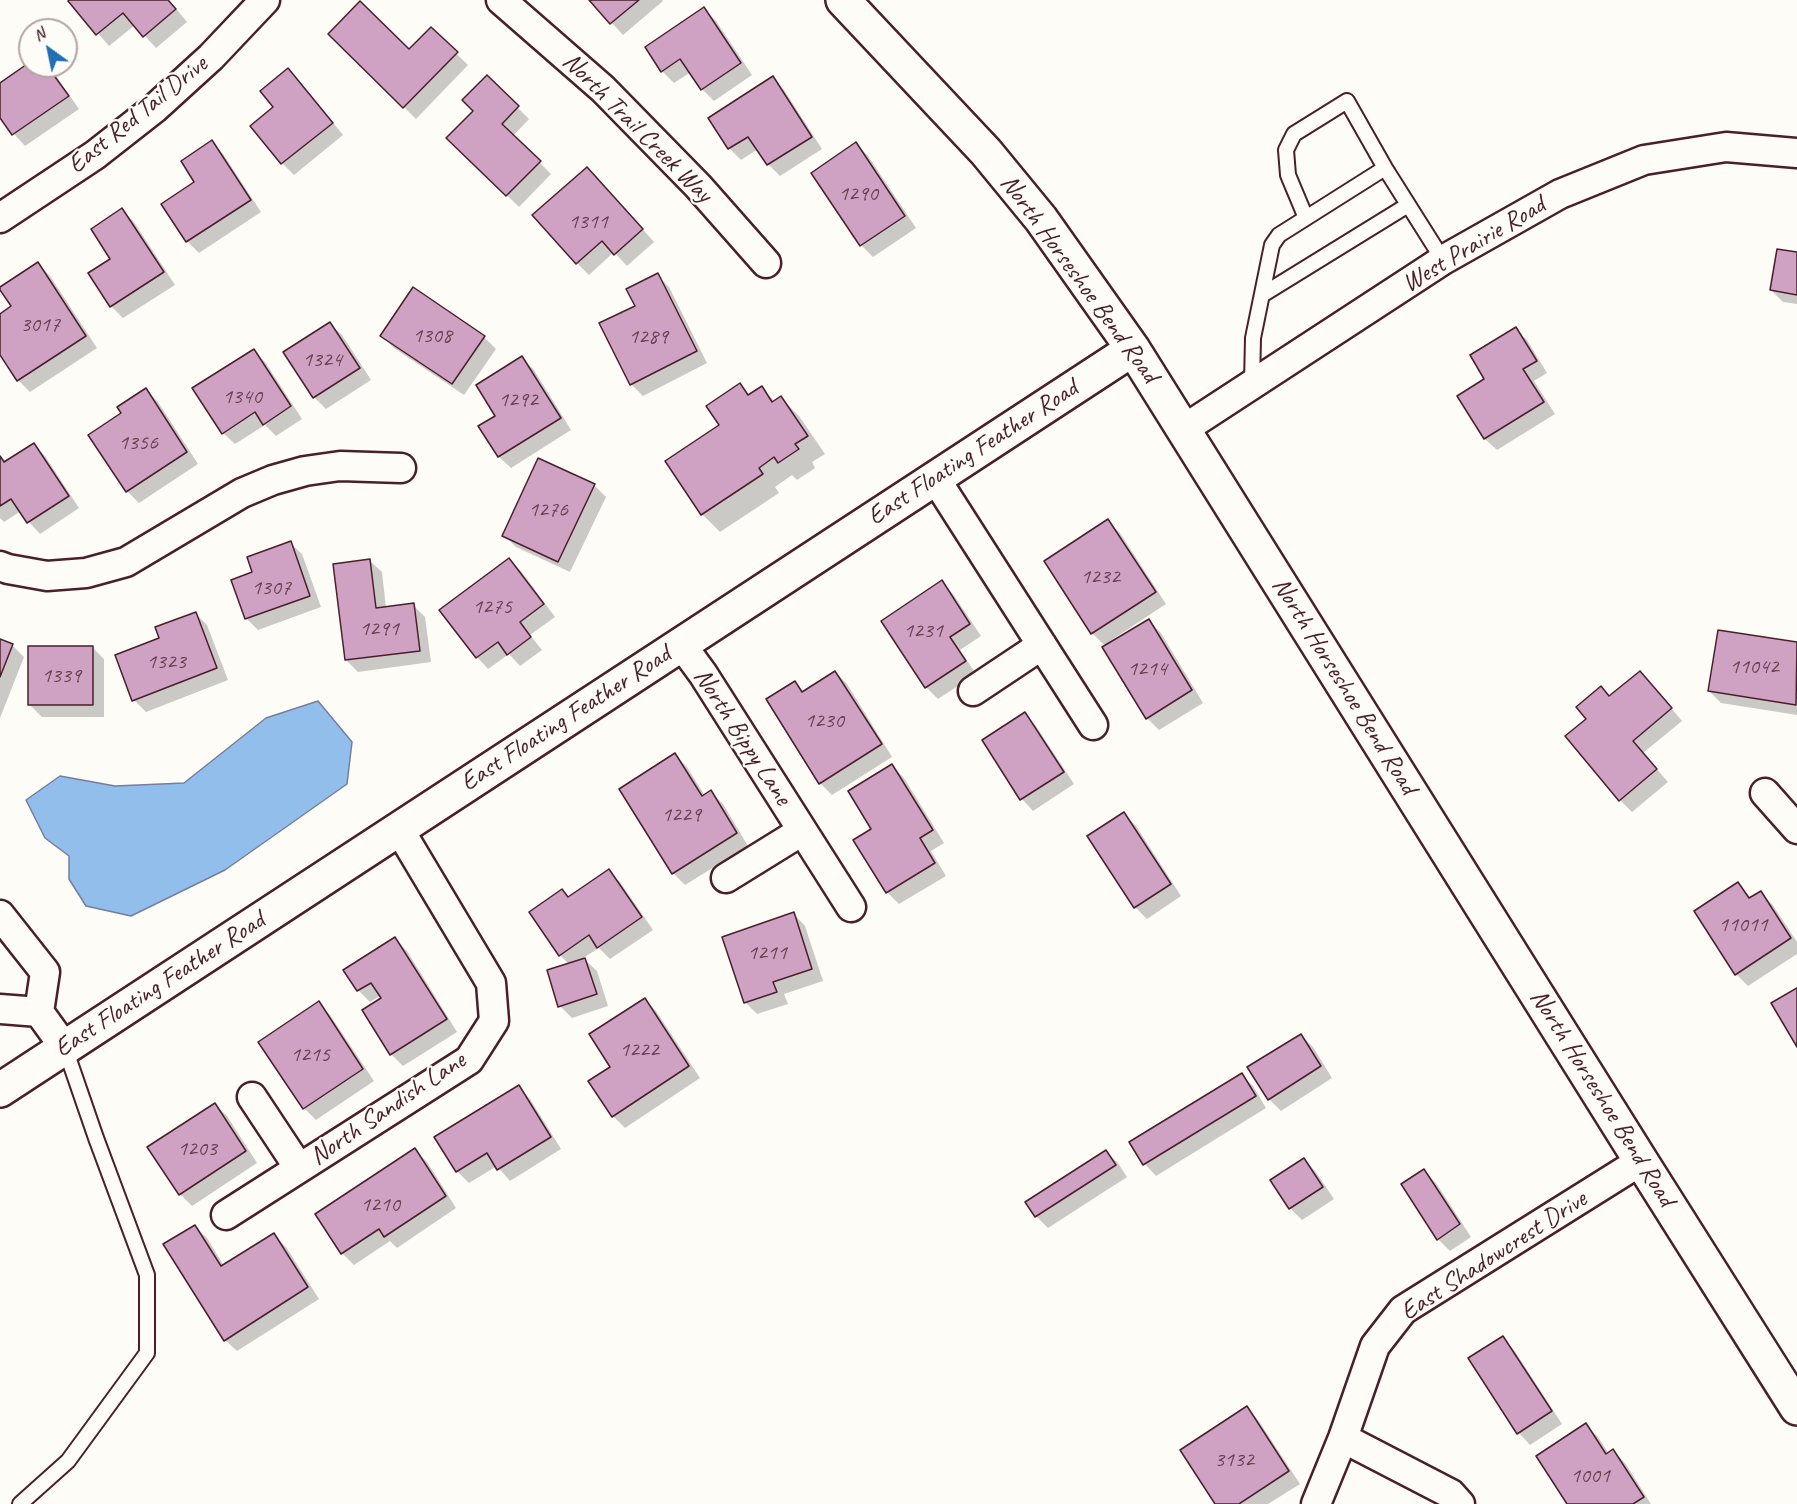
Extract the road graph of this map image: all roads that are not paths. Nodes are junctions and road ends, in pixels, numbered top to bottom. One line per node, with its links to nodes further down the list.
1 (265, 0): 7 (street, East Red Tail Drive)
2 (501, 0): 10 (street, North Trail Creek Way)
3 (843, 0): 12 (street, North Horseshoe Bend Road)
4 (1797, 153): 9 (street, West Prairie Road)
5 (1385, 168): 6 (lane); 8 (lane); 8 (lane)
6 (1408, 205): 9 (lane); 11 (lane)
7 (0, 218)
8 (1306, 218): 11 (lane)
9 (1443, 260): 13 (street, West Prairie Road)
10 (766, 263)
11 (1262, 295): 13 (lane)
12 (1133, 349): 14 (street, North Horseshoe Bend Road); 16 (street, East Floating Feather Road)
13 (1252, 386): 14 (street, West Prairie Road)
14 (1184, 429): 34 (street, North Horseshoe Bend Road)
15 (402, 468): 17 (street)
16 (935, 478): 18 (street, East Floating Feather Road); 19 (street)
17 (0, 566)
18 (681, 644): 23 (street, East Floating Feather Road); 25 (street, North Bippy Lane)
19 (1042, 645): 20 (street); 21 (street)
20 (973, 692)
21 (1093, 725)
22 (1765, 793): 24 (street)
23 (399, 829): 31 (street, East Floating Feather Road); 35 (street, North Sandish Lane)
24 (1797, 829)
25 (802, 831): 26 (street, North Bippy Lane); 27 (street, North Bippy Lane)
26 (726, 878)
27 (850, 907)
28 (0, 915): 30 (street)
29 (0, 1009): 30 (street)
30 (39, 1012): 31 (street)
31 (65, 1048): 32 (street, East Floating Feather Road); 39 (lane)
32 (0, 1090)
33 (252, 1097): 35 (street, North Sandish Lane)
34 (1641, 1161): 37 (street, North Horseshoe Bend Road); 38 (street, East Shadowcrest Drive)
35 (299, 1168): 36 (street, North Sandish Lane)
36 (226, 1215)
37 (1797, 1408)
38 (1343, 1438): 40 (street, East Shadowcrest Drive); 41 (street)
39 (20, 1504)
40 (1316, 1504)
41 (1460, 1504)

